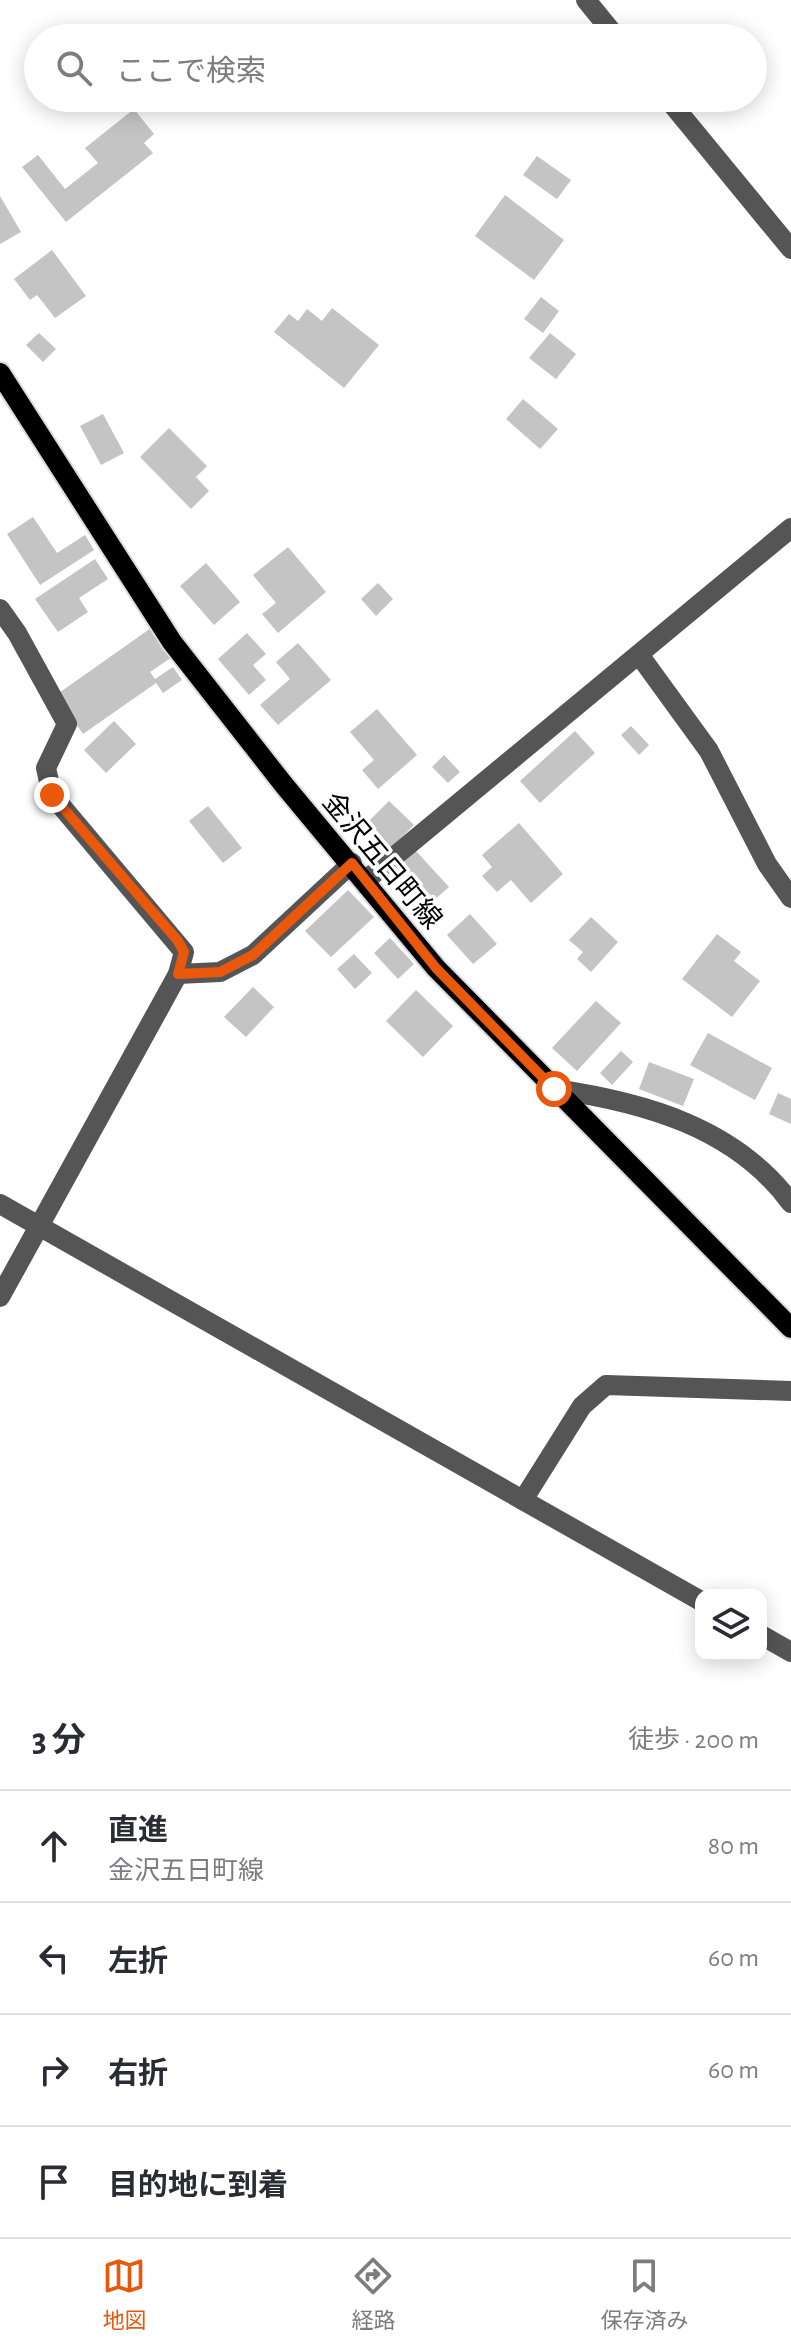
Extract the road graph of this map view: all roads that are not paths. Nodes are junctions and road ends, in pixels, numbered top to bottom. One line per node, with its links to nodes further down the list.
1 (586, 0): 2 (street)
2 (606, 24)
3 (678, 112): 4 (street)
4 (791, 249)
5 (0, 373): 9 (main road, 金沢五日町線)
6 (791, 528): 8 (street)
7 (0, 609): 12 (street)
8 (640, 656): 10 (street); 11 (street)
9 (352, 863): 10 (main road, 金沢五日町線); 12 (street)
10 (366, 880): 13 (main road, 金沢五日町線)
11 (791, 898)
12 (178, 974): 16 (street)
13 (554, 1089): 14 (street); 18 (main road, 金沢五日町線)
14 (791, 1203)
15 (0, 1204): 16 (street)
16 (39, 1226): 17 (street); 20 (street)
17 (0, 1297)
18 (791, 1328)
19 (791, 1391): 20 (street)
20 (523, 1500): 21 (street)
21 (695, 1598)
22 (767, 1638): 23 (street)
23 (791, 1652)

